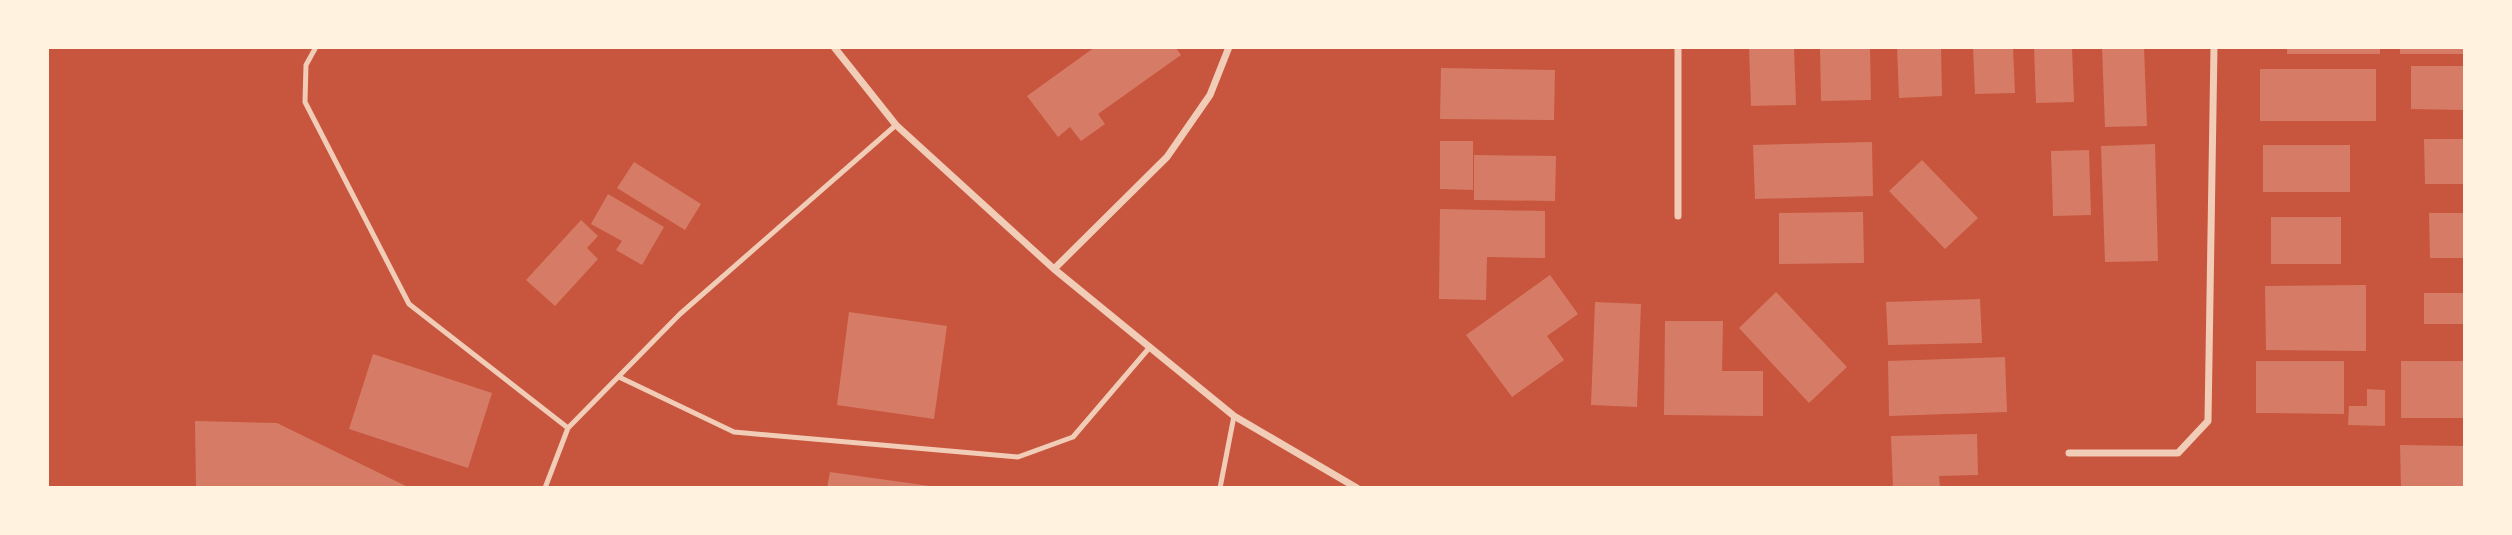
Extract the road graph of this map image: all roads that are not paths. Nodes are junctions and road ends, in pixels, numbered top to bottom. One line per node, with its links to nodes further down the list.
1 (316, 47): 12 (lane)
2 (834, 47): 6 (street)
3 (1229, 47): 8 (street)
4 (1678, 47): 7 (street)
5 (2214, 47): 13 (street)
6 (896, 125): 8 (street); 10 (lane)
7 (1678, 216)
8 (1054, 269): 9 (street)
9 (1150, 347): 10 (lane); 11 (street)
10 (619, 377): 12 (lane)
11 (1234, 416): 15 (lane); 16 (street)
12 (568, 428): 14 (lane)
13 (2069, 453)
14 (545, 488)
15 (1220, 488)
16 (1357, 488)

